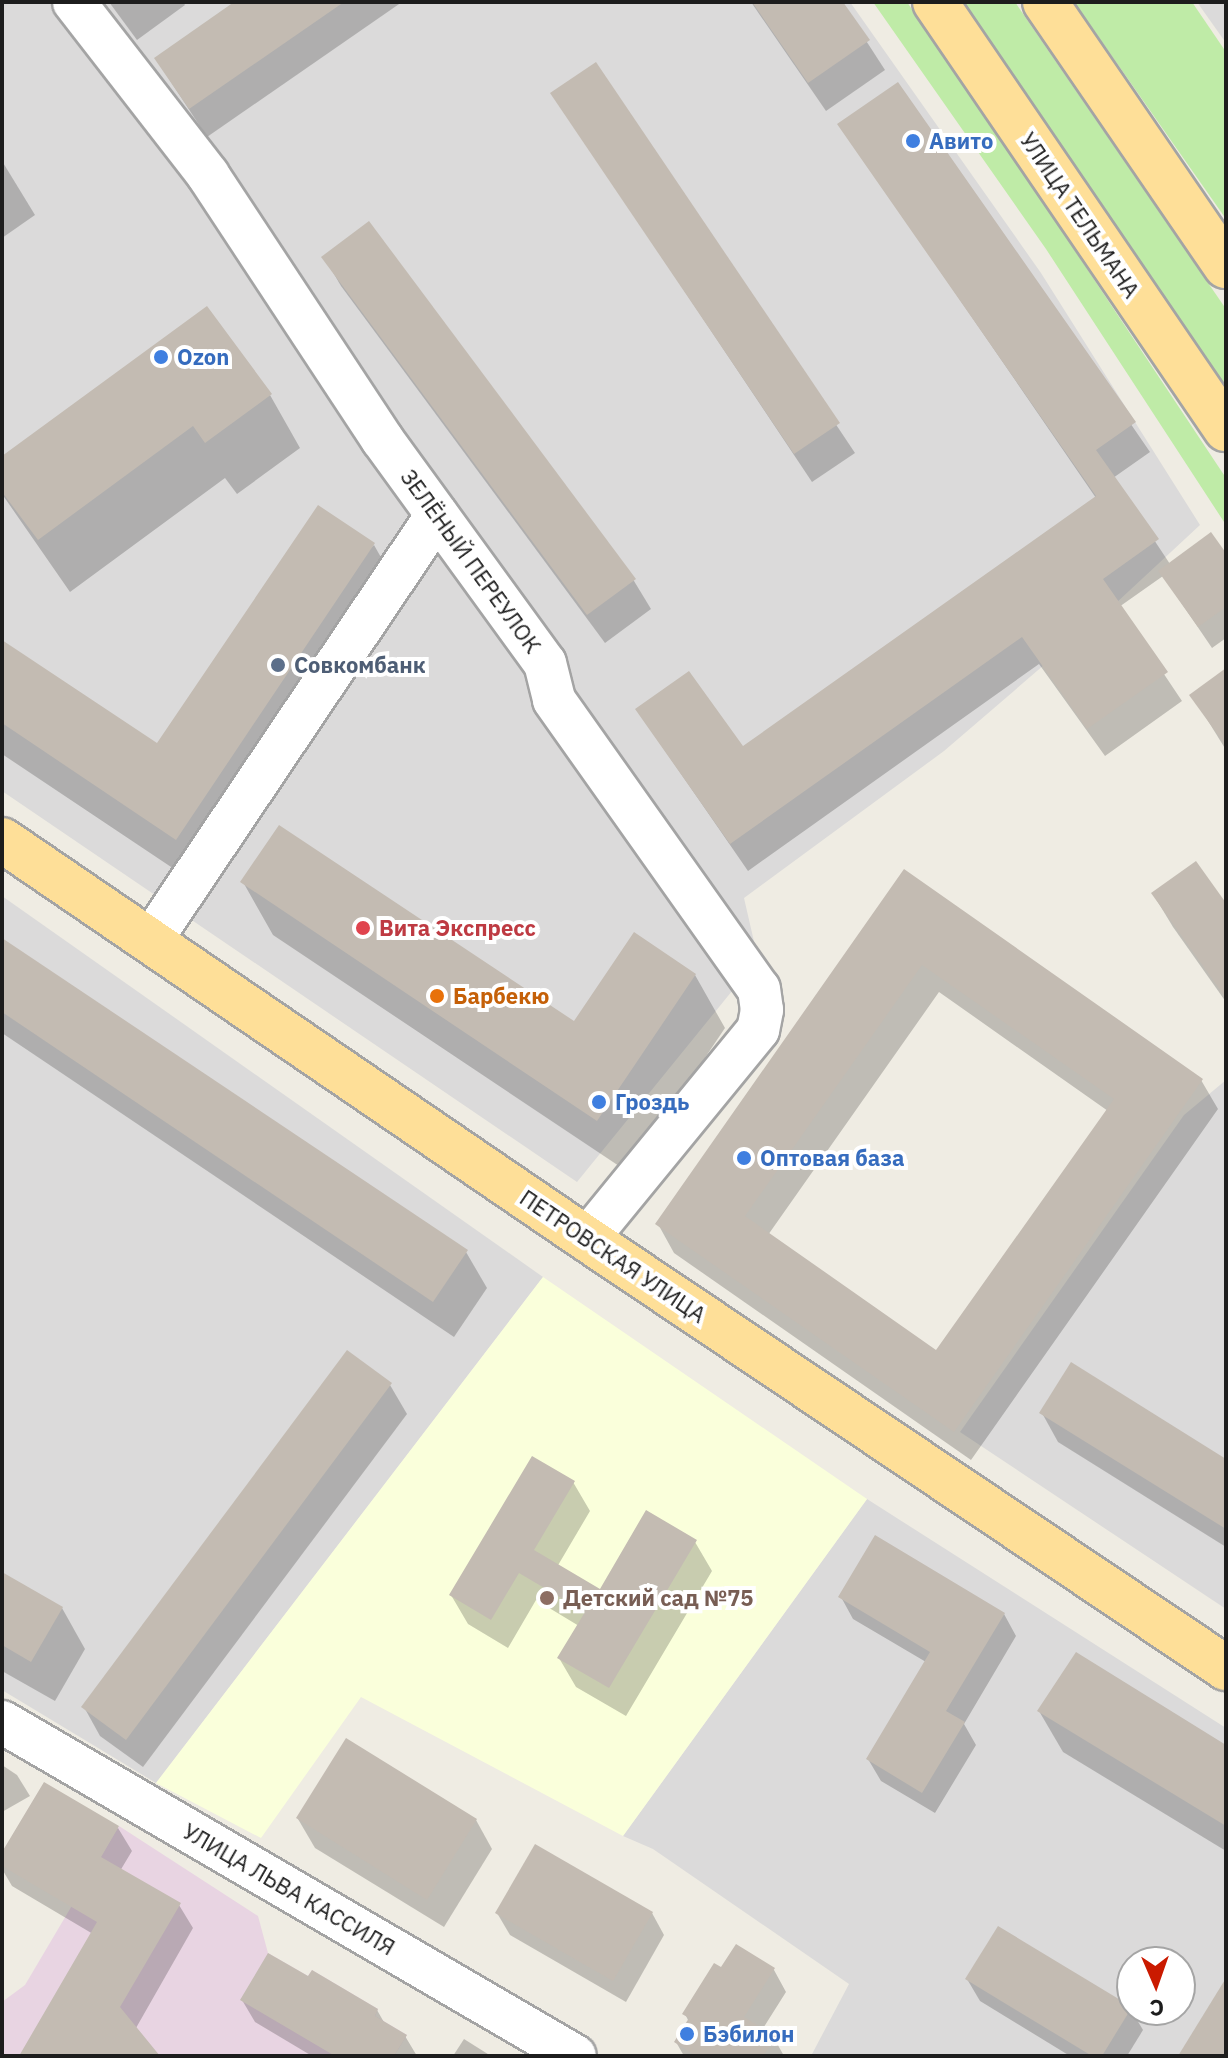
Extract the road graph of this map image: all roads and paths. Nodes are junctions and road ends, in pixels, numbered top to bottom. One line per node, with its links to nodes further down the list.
1 (74, 2): 6 (street, ЗЕЛЁНЫЙ ПЕРЕУЛОК)
2 (935, 2): 5 (main road, УЛИЦА ТЕЛЬМАНА)
3 (1045, 2): 4 (main road)
4 (1226, 266)
5 (1226, 429)
6 (437, 515): 8 (street); 9 (street, ЗЕЛЁНЫЙ ПЕРЕУЛОК)
7 (2, 840): 8 (main road, ПЕТРОВСКАЯ УЛИЦА)
8 (151, 940): 9 (main road, ПЕТРОВСКАЯ УЛИЦА)
9 (587, 1239): 10 (main road, ПЕТРОВСКАЯ УЛИЦА)
10 (1226, 1668)
11 (2, 1722): 12 (street, УЛИЦА ЛЬВА КАССИЛЯ)
12 (575, 2056)

